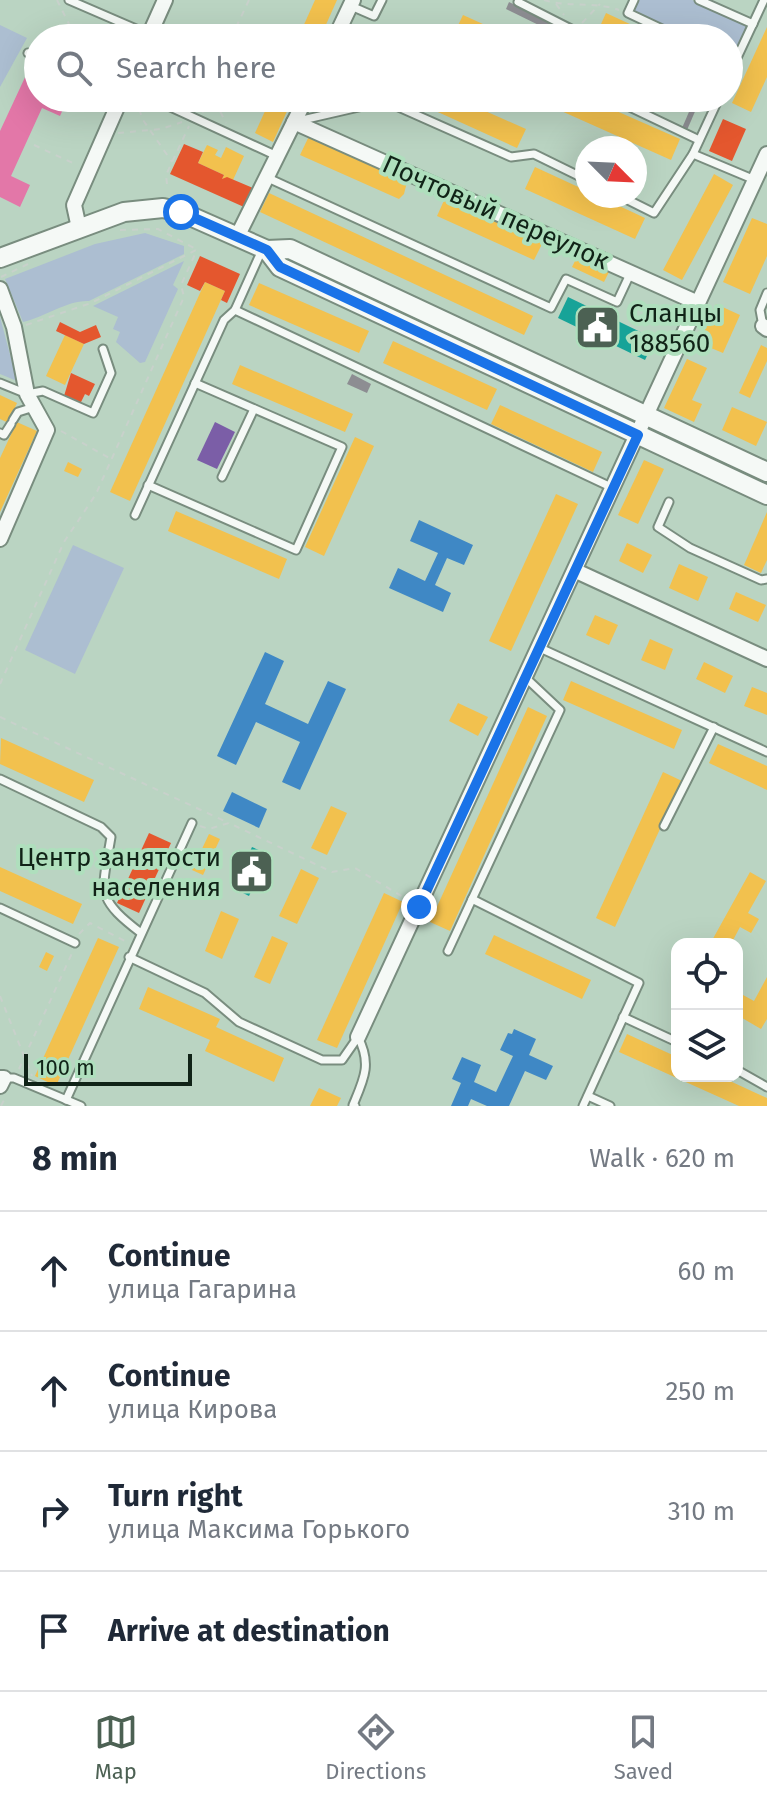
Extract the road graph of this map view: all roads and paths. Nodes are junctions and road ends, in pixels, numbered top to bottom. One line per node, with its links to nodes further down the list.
1 (57, 0): 15 (path)
2 (69, 0): 16 (lane)
3 (165, 0): 17 (street)
4 (249, 0): 18 (path)
5 (382, 0): 12 (lane)
6 (544, 0): 13 (path)
7 (634, 0): 14 (lane)
8 (699, 0): 24 (lane)
9 (764, 0): 24 (lane)
10 (518, 2): 20 (lane)
11 (600, 2): 13 (path); 14 (path); 22 (path)
12 (352, 3): 19 (street)
13 (556, 4): 21 (path)
14 (628, 13): 23 (lane)
15 (69, 24)
16 (122, 24)
17 (154, 24)
18 (238, 24)
19 (342, 24)
20 (557, 24)
21 (569, 24)
22 (583, 24)
23 (651, 24)
24 (753, 24): 25 (lane)
25 (743, 42)
26 (111, 112): 39 (street)
27 (142, 112): 38 (path)
28 (182, 112): 36 (lane)
29 (203, 112): 36 (path)
30 (221, 112): 40 (path)
31 (299, 112): 37 (street)
32 (337, 112): 37 (lane)
33 (410, 112): 48 (lane)
34 (640, 112): 41 (lane)
35 (712, 112): 41 (lane)
36 (193, 117): 38 (path); 40 (lane); 46 (path)
37 (294, 122): 45 (street); 60 (street, Почтовый переулок)
38 (151, 130): 39 (path); 46 (path)
39 (104, 135): 47 (street)
40 (232, 135): 45 (lane)
41 (699, 140): 43 (lane)
42 (34, 145): 47 (path)
43 (693, 154): 50 (lane); 52 (lane)
44 (767, 154): 50 (street)
45 (277, 156): 49 (street)
46 (172, 162): 51 (path)
47 (89, 170): 53 (street)
48 (575, 174)
49 (266, 177): 55 (street); 60 (lane)
50 (761, 183): 64 (street)
51 (167, 184)
52 (644, 208)
53 (79, 228): 55 (main road); 58 (main road)
54 (114, 232): 57 (path)
55 (237, 237): 56 (main road)
56 (264, 249): 65 (lane); 73 (main road); 76 (main road)
57 (197, 250): 66 (path); 77 (path)
58 (0, 258)
59 (35, 262): 61 (path)
60 (631, 272): 64 (street, Почтовый переулок)
61 (0, 277)
62 (0, 289): 66 (street)
63 (767, 293): 67 (lane)
64 (698, 303): 73 (street)
65 (235, 310): 70 (lane); 81 (lane)
66 (14, 327): 71 (street)
67 (765, 327)
68 (103, 349): 71 (lane)
69 (0, 383): 71 (lane)
70 (195, 383): 72 (lane); 80 (lane)
71 (31, 400): 74 (street); 75 (lane)
72 (254, 409): 79 (lane); 80 (lane)
73 (647, 416): 76 (street); 78 (main road)
74 (47, 430): 77 (path); 85 (street)
75 (0, 433)
76 (638, 435): 81 (street); 82 (main road)
77 (112, 460): 91 (path)
78 (767, 472)
79 (222, 477)
80 (148, 485): 84 (lane)
81 (614, 488): 86 (street)
82 (767, 495)
83 (669, 502): 87 (lane)
84 (135, 515)
85 (0, 539)
86 (576, 571): 88 (street); 89 (street)
87 (767, 579)
88 (540, 648): 90 (street); 93 (lane)
89 (767, 659)
90 (526, 678): 99 (lane); 100 (street)
91 (0, 684)
92 (0, 717): 97 (path)
93 (714, 727): 94 (lane); 98 (lane)
94 (767, 752)
95 (0, 779): 102 (lane)
96 (192, 823): 97 (path); 102 (lane)
97 (229, 823): 100 (path)
98 (664, 826)
99 (472, 899): 105 (lane); 108 (lane)
100 (419, 907): 109 (street)
101 (0, 908): 103 (lane)
102 (141, 933): 104 (lane)
103 (75, 943): 104 (path); 111 (path)
104 (135, 946): 106 (lane)
105 (448, 951)
106 (129, 957): 109 (lane); 117 (lane)
107 (0, 996): 111 (path)
108 (623, 1017): 110 (lane); 116 (lane)
109 (358, 1037): 120 (lane)
110 (671, 1039)
111 (23, 1061): 113 (path); 115 (path)
112 (743, 1073): 114 (lane)
113 (4, 1080): 115 (lane); 118 (path)
114 (767, 1087)
115 (39, 1088): 117 (lane)
116 (588, 1096): 121 (lane); 122 (lane)
117 (66, 1100): 119 (lane)
118 (1, 1106)
119 (81, 1106)
120 (353, 1106)
121 (583, 1106)
122 (610, 1106)

